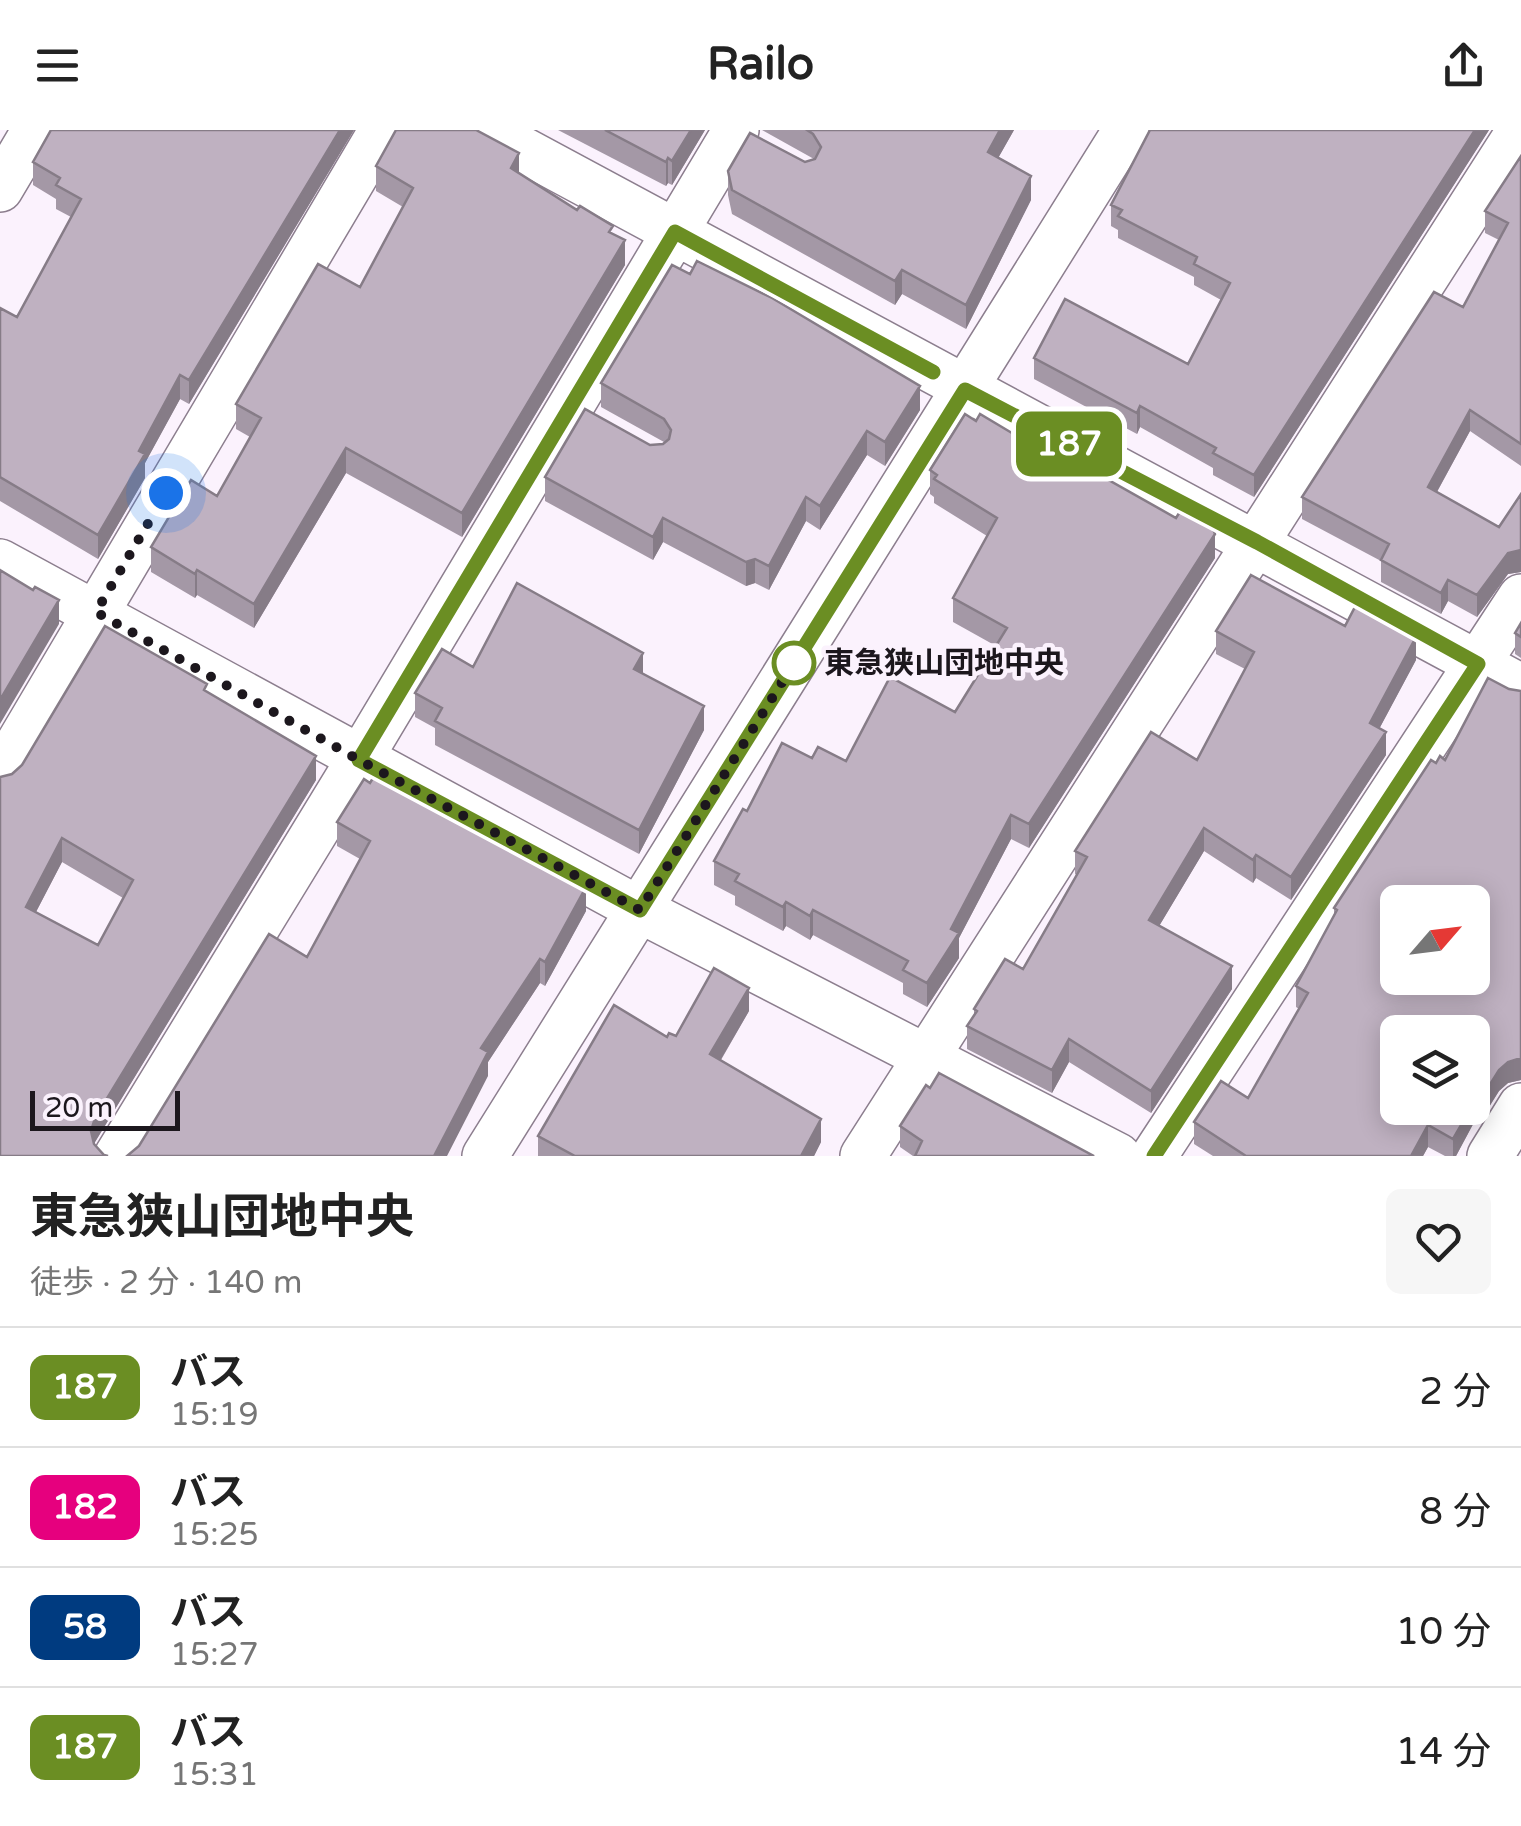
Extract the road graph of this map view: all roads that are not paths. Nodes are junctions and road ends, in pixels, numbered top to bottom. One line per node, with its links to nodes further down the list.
1 (35, 130): 7 (street)
2 (382, 130): 13 (street)
3 (486, 130): 8 (street)
4 (736, 130): 8 (street)
5 (1126, 130): 9 (street)
6 (1520, 130): 10 (street)
7 (0, 190)
8 (675, 232): 9 (street); 16 (street)
9 (965, 390): 10 (street); 18 (street)
10 (1257, 542): 14 (street); 19 (street)
11 (0, 562): 13 (street)
12 (1521, 597): 14 (street)
13 (96, 612): 16 (street); 17 (street)
14 (1478, 664): 15 (street); 25 (street)
15 (1521, 687)
16 (359, 760): 18 (street); 21 (street)
17 (0, 775)
18 (640, 910): 19 (street); 22 (street)
19 (926, 1056): 23 (street); 24 (street)
20 (1521, 1106): 26 (street)
21 (117, 1156)
22 (485, 1156)
23 (863, 1156)
24 (1118, 1156)
25 (1154, 1156)
26 (1490, 1156)

